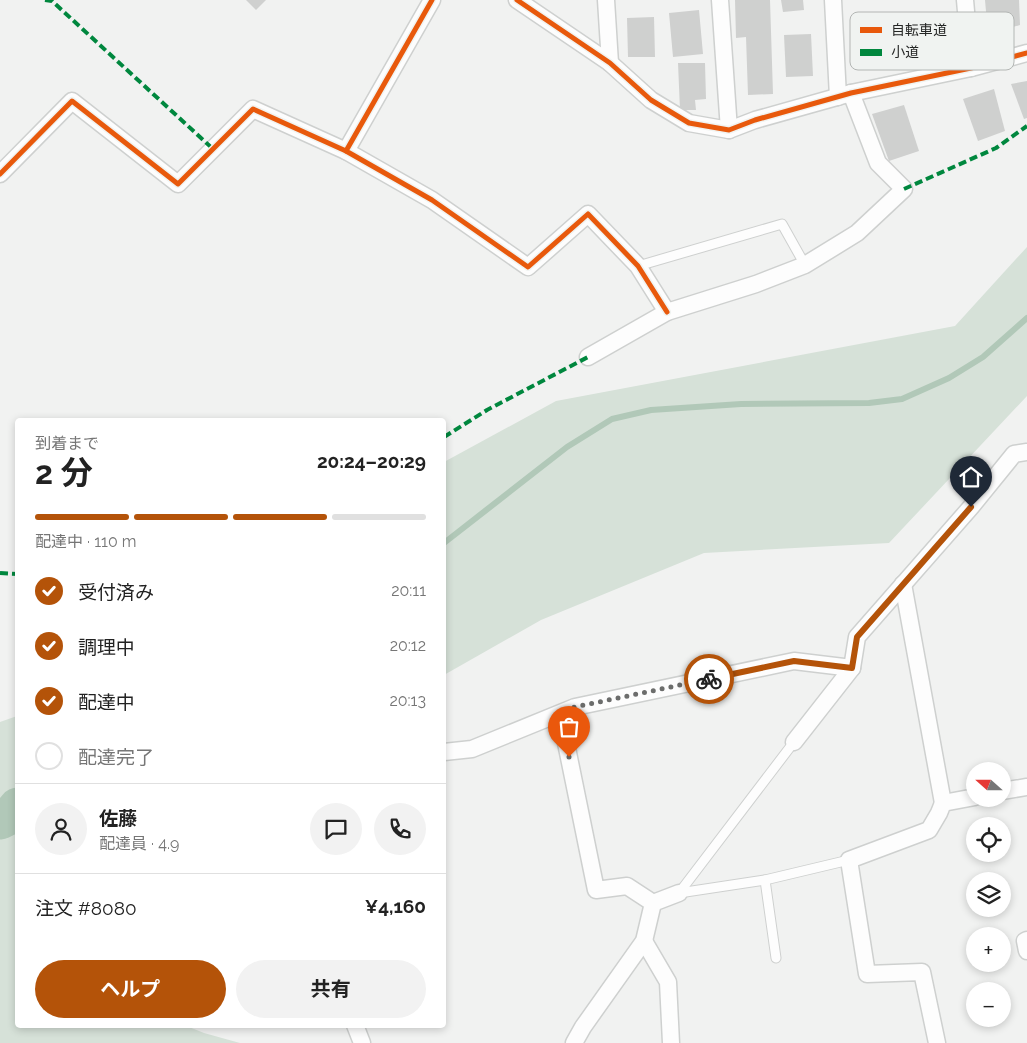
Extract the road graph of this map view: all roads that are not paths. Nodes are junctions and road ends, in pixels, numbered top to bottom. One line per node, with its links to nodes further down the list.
1 (432, 0): 12 (street)
2 (517, 0): 8 (street)
3 (606, 0): 8 (street)
4 (720, 0): 11 (street)
5 (833, 0): 10 (street)
6 (1027, 53): 7 (street)
7 (1014, 56)
8 (610, 63): 11 (street)
9 (962, 70): 10 (street)
10 (844, 95): 11 (street); 14 (street)
11 (729, 130)
12 (346, 151): 13 (street); 15 (street)
13 (0, 174)
14 (805, 265): 15 (lane); 16 (street)
15 (638, 266): 16 (street)
16 (667, 312): 17 (street)
17 (588, 357)
18 (1027, 452): 19 (street)
19 (903, 584): 20 (street); 27 (street)
20 (852, 668): 21 (street); 22 (street)
21 (557, 714): 23 (street); 31 (street)
22 (794, 742): 30 (lane)
23 (446, 752)
24 (1027, 787): 25 (street)
25 (1011, 790)
26 (966, 799): 27 (street)
27 (943, 803): 28 (street)
28 (849, 860): 29 (lane); 40 (street)
29 (765, 880): 30 (lane); 35 (lane)
30 (679, 893): 31 (street)
31 (653, 903): 33 (street)
32 (1027, 940): 34 (street)
33 (644, 941): 38 (street); 39 (street)
34 (1027, 951)
35 (776, 958)
36 (356, 1028): 37 (street)
37 (362, 1043)
38 (574, 1043)
39 (670, 1043)
40 (937, 1043)

